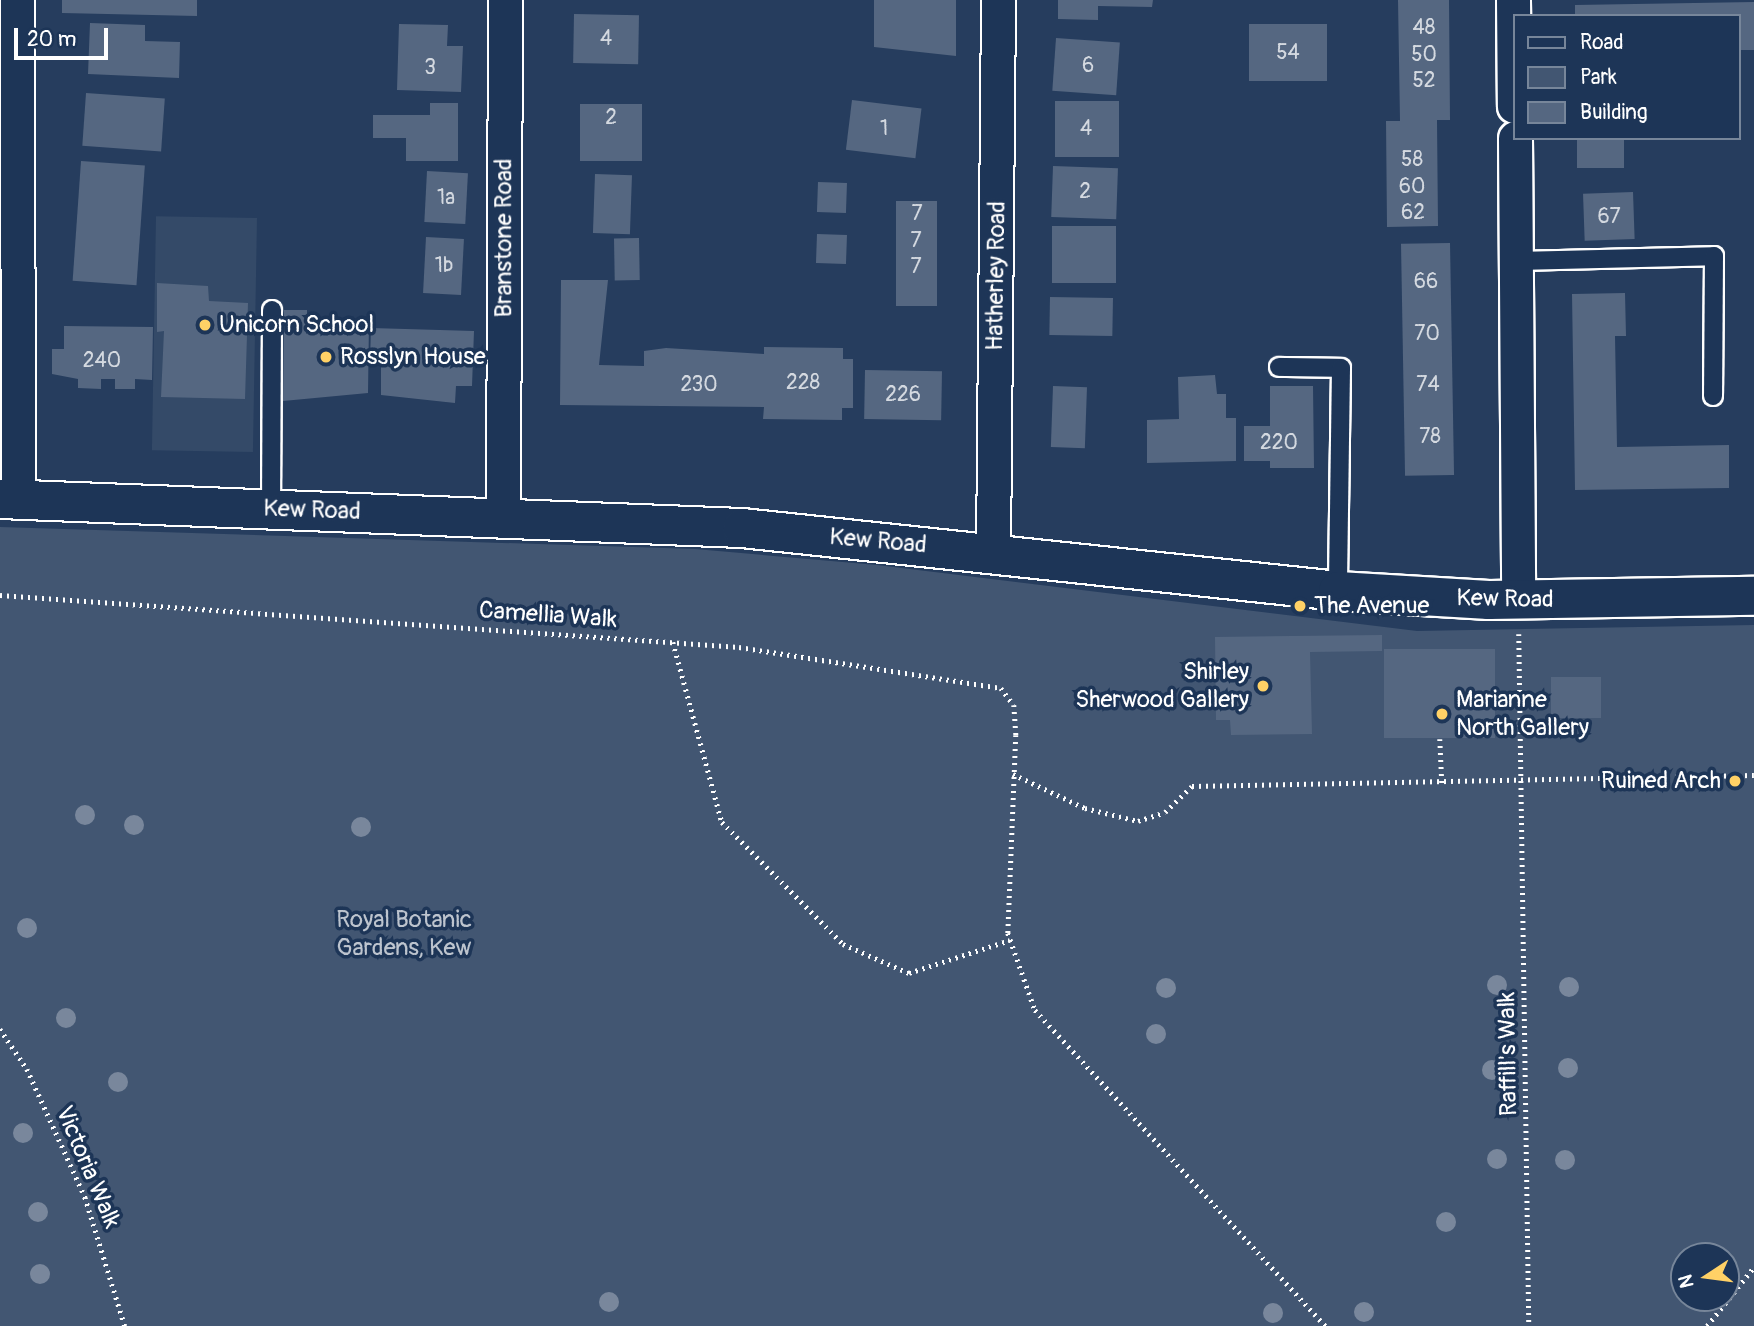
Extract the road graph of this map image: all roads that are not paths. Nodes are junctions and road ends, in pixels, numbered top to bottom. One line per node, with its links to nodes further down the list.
1 (17, 0): 9 (street)
2 (505, 0): 11 (street, Branstone Road)
3 (998, 0): 12 (street, Hatherley Road)
4 (1515, 140): 5 (street)
5 (1516, 261): 8 (lane); 15 (street)
6 (272, 310): 10 (lane)
7 (1279, 367): 13 (lane)
8 (1713, 396)
9 (9, 500): 10 (main road, Kew Road)
10 (271, 509): 11 (main road, Kew Road)
11 (503, 517): 12 (main road, Kew Road)
12 (993, 552): 13 (main road, Kew Road)
13 (1338, 591): 15 (main road, Kew Road)
14 (1754, 596): 15 (main road, Kew Road)
15 (1517, 601)

